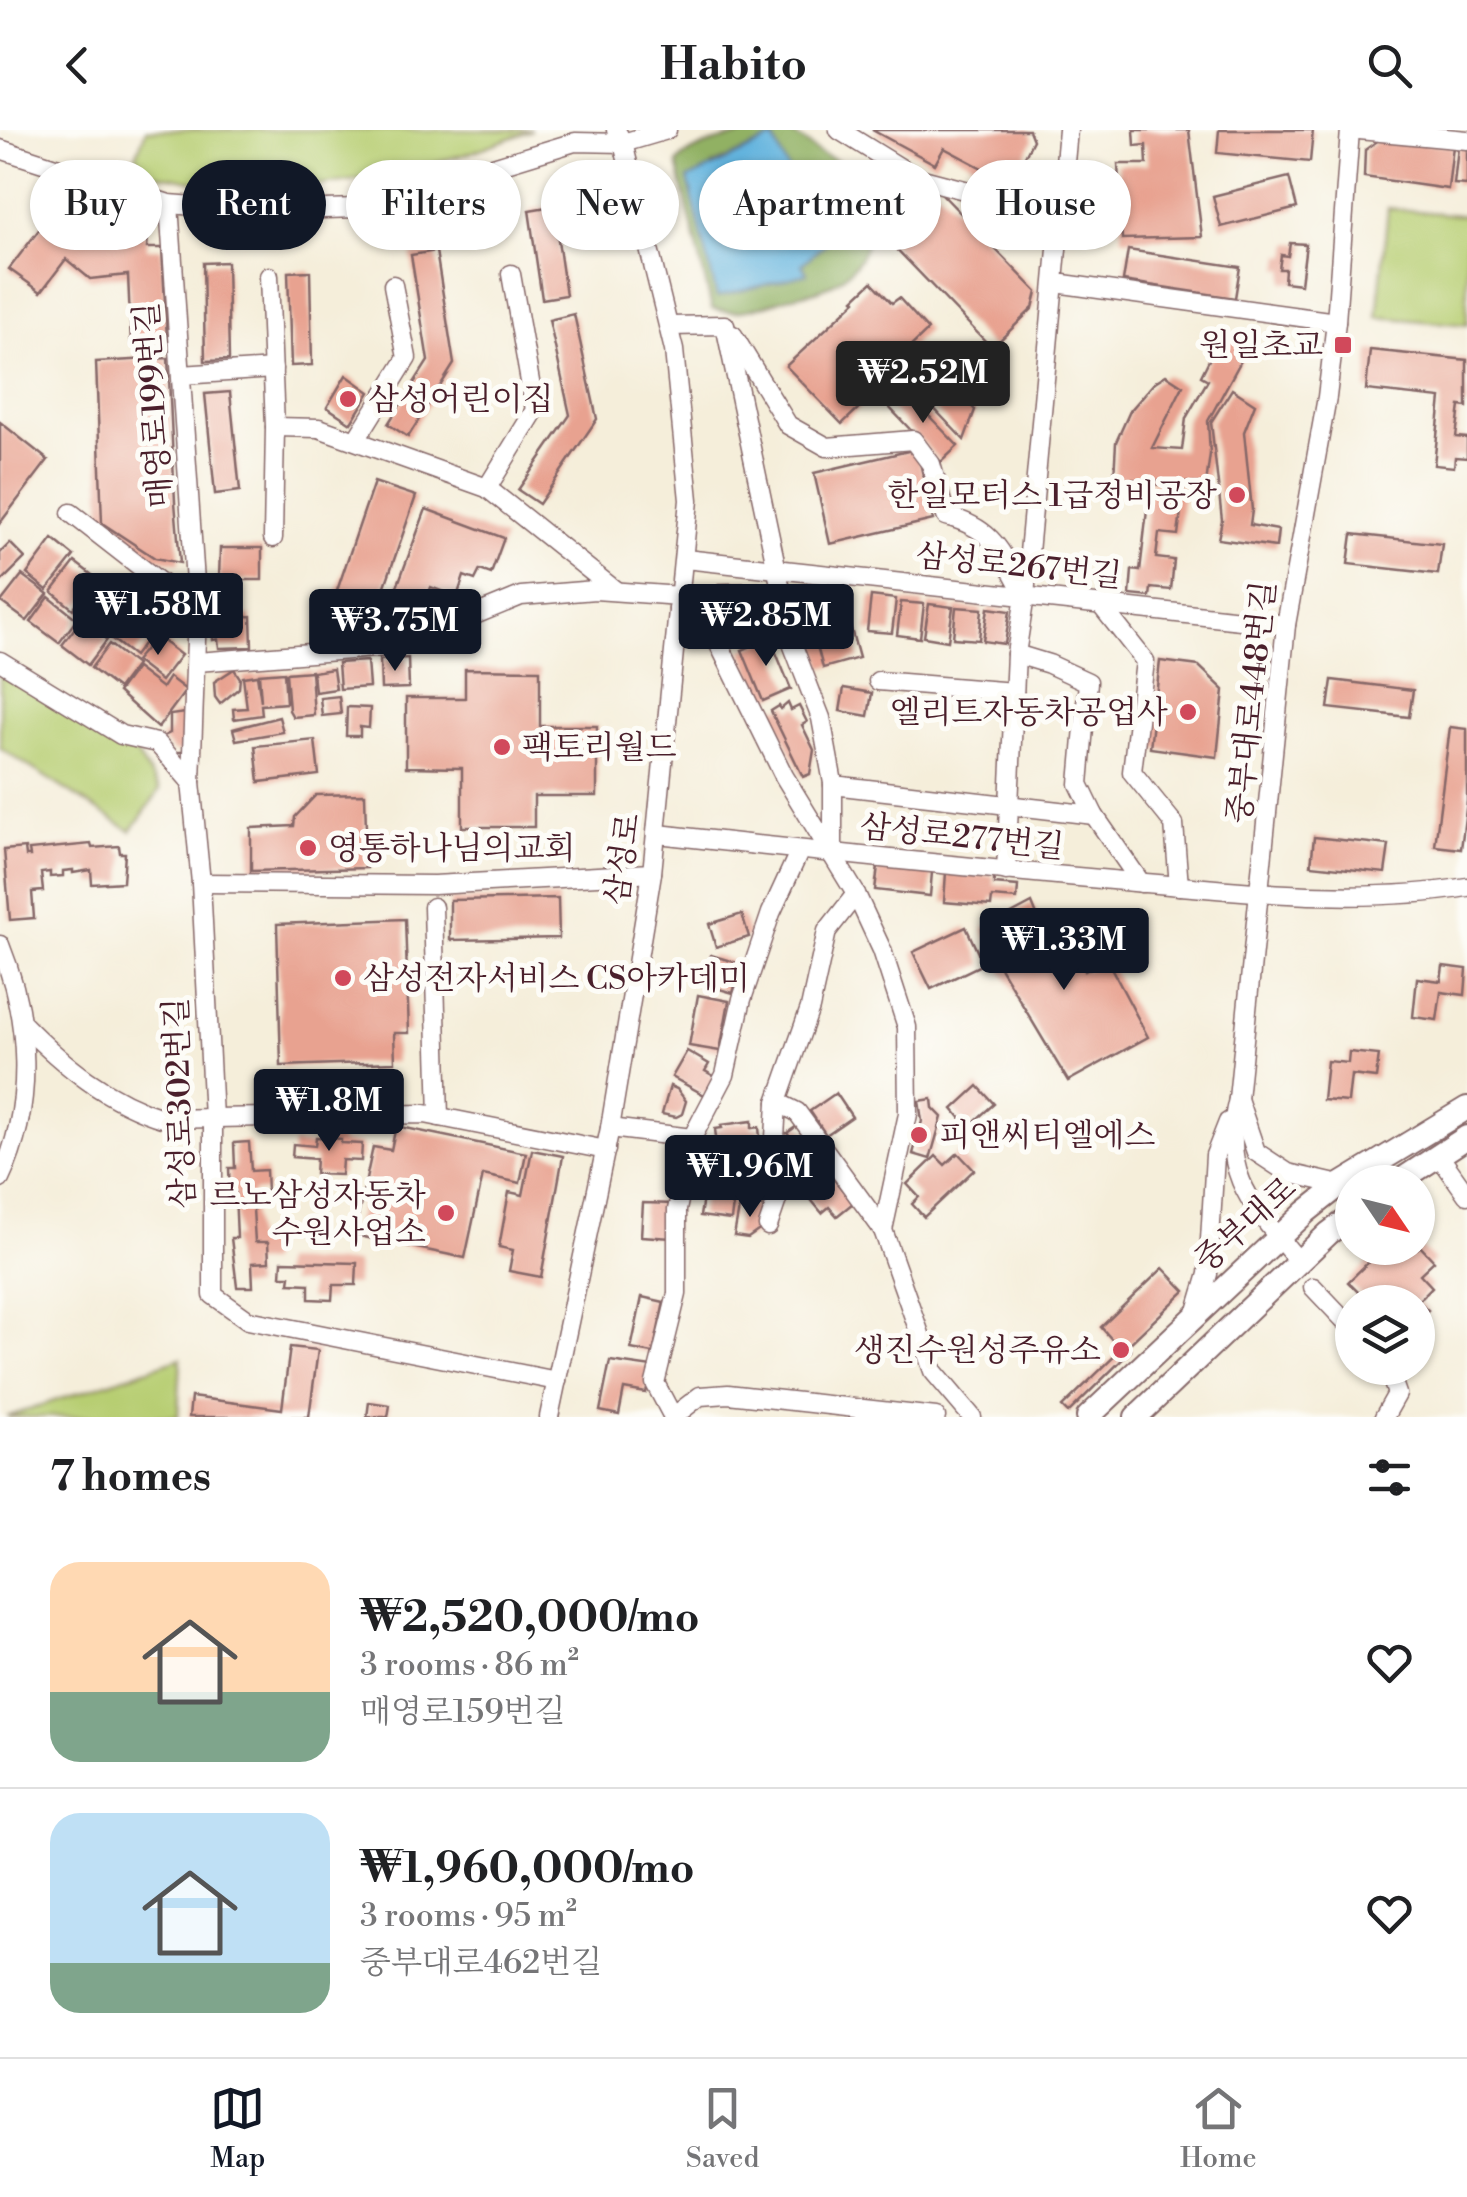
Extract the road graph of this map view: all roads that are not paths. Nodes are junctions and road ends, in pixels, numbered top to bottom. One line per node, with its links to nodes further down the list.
1 (667, 130): 6 (street)
2 (839, 130): 10 (street)
3 (1068, 130): 9 (street)
4 (1350, 130): 17 (street, 중부대로448번길)
5 (1358, 130): 7 (street)
6 (620, 136): 11 (street); 19 (street, 삼성로)
7 (1467, 140)
8 (0, 150): 11 (street)
9 (1066, 160)
10 (961, 189)
11 (169, 204): 21 (street, 매영로199번길)
12 (1058, 250): 15 (street)
13 (511, 274): 24 (street)
14 (269, 276): 20 (street)
15 (1056, 283): 17 (street); 30 (street)
16 (393, 285): 23 (street)
17 (1336, 322): 34 (street, 중부대로448번길)
18 (725, 324): 19 (street); 28 (street); 30 (street)
19 (669, 326): 27 (street, 삼성로)
20 (272, 368): 21 (street); 22 (street)
21 (181, 375): 33 (street, 매영로199번길)
22 (275, 427): 23 (street); 26 (street)
23 (356, 440): 24 (street)
24 (487, 488): 29 (street)
25 (72, 513): 33 (street)
26 (273, 538)
27 (685, 559): 28 (street, 삼성로267번길); 31 (street, 삼성로)
28 (775, 568): 30 (street, 삼성로267번길); 41 (street)
29 (616, 592): 31 (street); 37 (street)
30 (1025, 596): 32 (street, 삼성로267번길); 35 (street)
31 (678, 602): 44 (street, 삼성로); 46 (street)
32 (1100, 604): 34 (street, 삼성로267번길); 51 (street)
33 (198, 611): 37 (street, 매영로199번길)
34 (1286, 624): 54 (street, 중부대로448번길)
35 (1016, 654): 39 (street); 43 (street)
36 (0, 661): 40 (street)
37 (197, 662): 40 (street, 매영로199번길)
38 (878, 681): 39 (street)
39 (1014, 692): 42 (street)
40 (191, 782): 49 (street, 삼성로302번길)
41 (833, 785): 42 (street); 46 (street)
42 (1008, 806): 43 (street); 47 (street)
43 (1094, 815): 50 (street)
44 (658, 834): 45 (street, 삼성로277번길); 48 (street, 삼성로)
45 (800, 850): 46 (street, 삼성로277번길); 64 (street)
46 (833, 853): 47 (street, 삼성로277번길); 53 (street)
47 (1006, 871): 50 (street, 삼성로277번길)
48 (652, 873): 49 (street); 63 (street, 삼성로)
49 (201, 883): 62 (street, 삼성로302번길)
50 (1141, 883): 51 (street, 삼성로277번길)
51 (1178, 886): 54 (street, 삼성로277번길)
52 (1467, 887): 54 (street, 삼성로277번길)
53 (856, 894): 59 (street); 76 (street)
54 (1260, 894): 58 (street, 중부대로448번길)
55 (433, 907): 61 (street)
56 (0, 945): 57 (street)
57 (22, 1023): 62 (street); 70 (street)
58 (1238, 1098): 71 (street); 77 (street, 중부대로448번길); 84 (street)
59 (777, 1102): 74 (street); 76 (street)
60 (1467, 1108): 68 (main road, 중부대로)
61 (439, 1117): 62 (street); 66 (street)
62 (213, 1118): 85 (street, 삼성로302번길)
63 (610, 1128): 64 (street); 66 (street, 삼성로)
64 (692, 1138): 89 (street)
65 (1467, 1138): 67 (main road)
66 (606, 1150): 85 (street, 삼성로)
67 (1438, 1154): 69 (main road); 73 (street)
68 (1373, 1165)
69 (1422, 1165)
70 (0, 1179)
71 (1335, 1184)
72 (1335, 1189): 77 (main road, 중부대로)
73 (1467, 1195)
74 (768, 1226)
75 (1335, 1229): 78 (main road, 중부대로)
76 (882, 1230): 91 (street)
77 (1278, 1236): 79 (street, 중부대로448번길); 81 (main road, 중부대로)
78 (1319, 1242): 79 (main road, 중부대로); 82 (street)
79 (1299, 1262): 80 (main road, 중부대로)
80 (1274, 1285): 82 (street); 86 (main road, 중부대로)
81 (1224, 1286): 84 (main road, 중부대로); 86 (main road)
82 (1313, 1287): 83 (street)
83 (1335, 1310)
84 (1197, 1312): 92 (main road, 중부대로)
85 (557, 1381): 88 (street, 삼성로)
86 (1173, 1382): 93 (main road, 중부대로)
87 (1394, 1385): 94 (street)
88 (548, 1417)
89 (673, 1417): 90 (street)
90 (936, 1417)
91 (972, 1417)
92 (1088, 1417)
93 (1136, 1417)
94 (1384, 1417)

